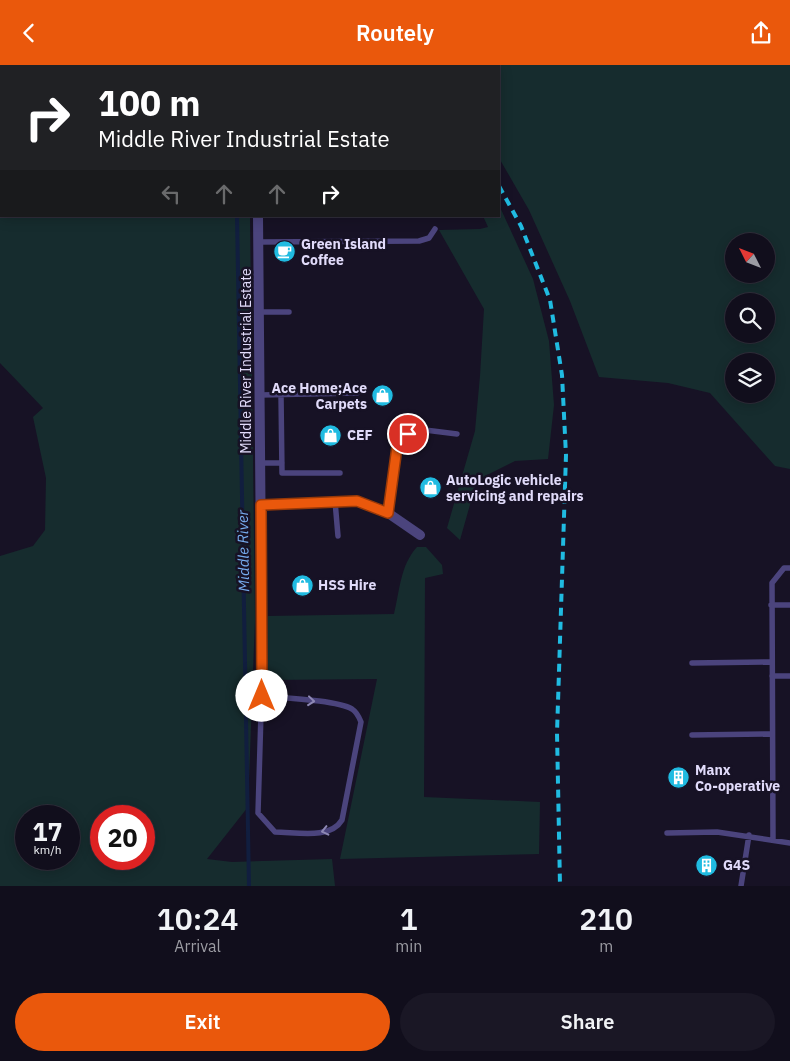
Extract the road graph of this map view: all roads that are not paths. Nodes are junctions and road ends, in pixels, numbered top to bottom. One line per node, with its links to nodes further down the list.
1 (258, 217): 3 (street, Middle River Industrial Estate)
2 (435, 229): 3 (lane)
3 (259, 241): 4 (street, Middle River Industrial Estate)
4 (259, 312): 5 (lane); 7 (street, Middle River Industrial Estate)
5 (289, 313)
6 (357, 393): 8 (lane)
7 (260, 395): 8 (lane); 10 (street, Middle River Industrial Estate)
8 (280, 395): 11 (lane)
9 (457, 434): 15 (lane)
10 (260, 463): 11 (lane); 14 (street, Middle River Industrial Estate)
11 (282, 463): 12 (lane)
12 (340, 473)
13 (335, 501): 14 (street); 15 (street); 17 (lane)
14 (261, 505): 25 (street, Middle River Industrial Estate)
15 (388, 513): 16 (street)
16 (420, 535)
17 (338, 536)
18 (790, 568): 19 (lane)
19 (771, 605): 20 (lane); 21 (lane)
20 (790, 605)
21 (772, 662): 22 (lane); 24 (lane)
22 (692, 663)
23 (790, 675): 24 (lane)
24 (772, 676): 27 (lane)
25 (262, 681): 26 (lane)
26 (262, 696): 26 (lane, one-way to 26)
27 (772, 734): 28 (lane); 31 (lane)
28 (692, 735)
29 (667, 833): 30 (lane)
30 (749, 835): 31 (lane); 33 (lane)
31 (773, 840): 32 (lane)
32 (790, 843)
33 (741, 886)

